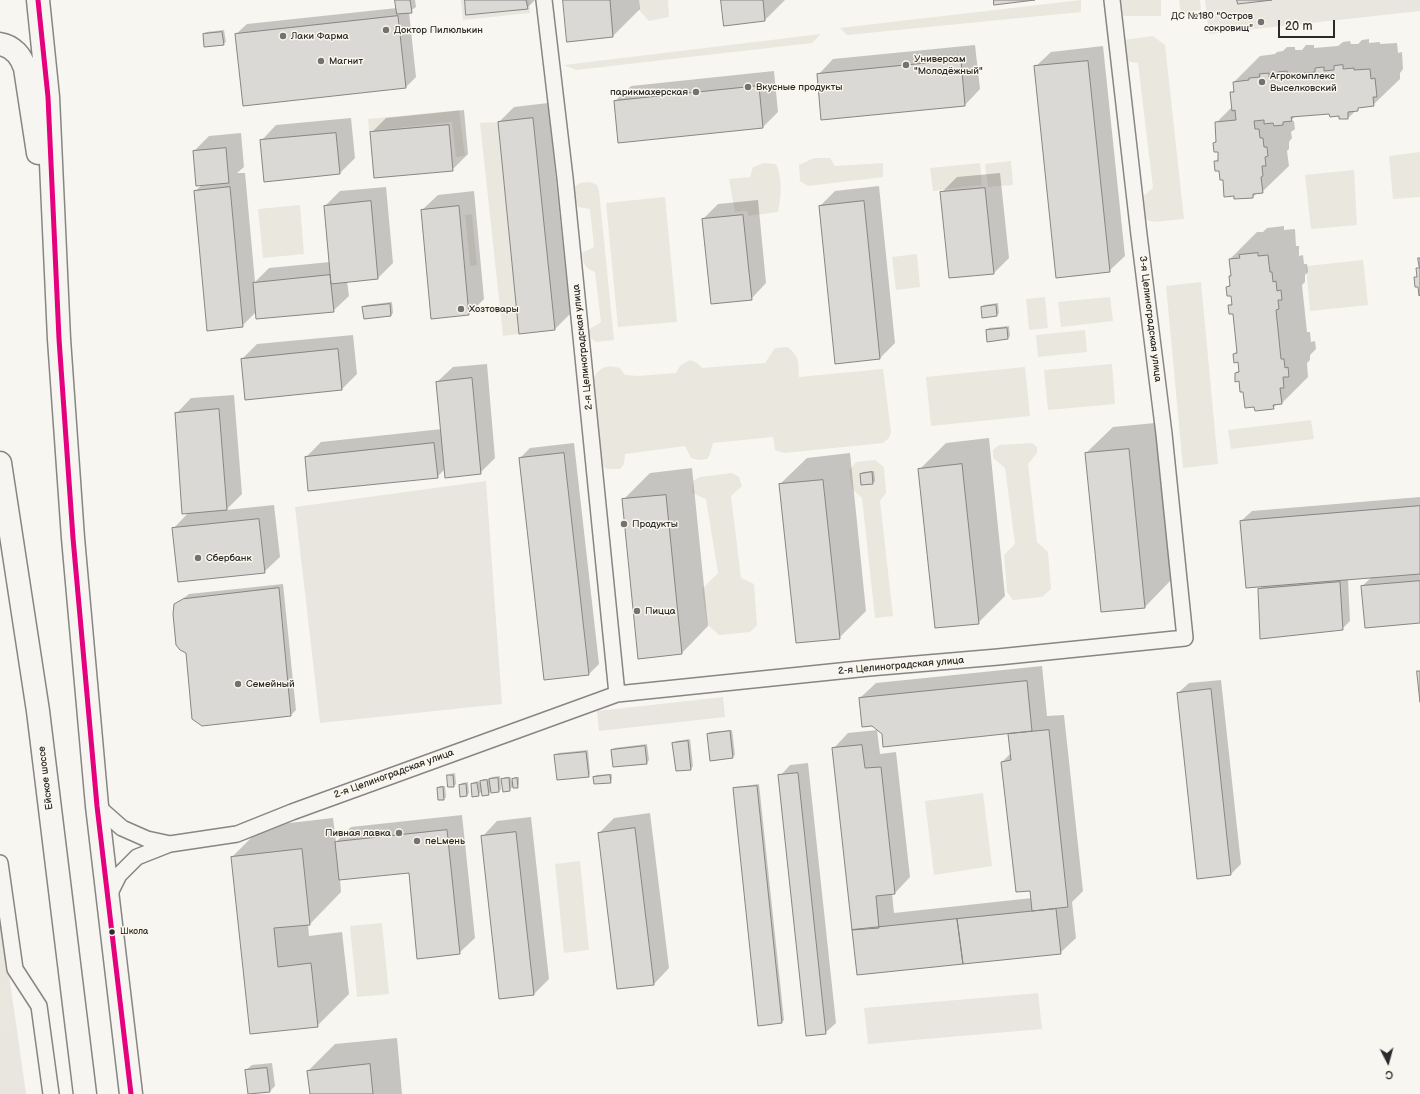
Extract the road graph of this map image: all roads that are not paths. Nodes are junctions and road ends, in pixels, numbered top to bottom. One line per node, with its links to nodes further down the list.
1 (38, 0): 5 (main road)
2 (544, 0): 8 (street, 2-я Целиноградская улица)
3 (1112, 0): 7 (street, 3-я Целиноградская улица)
4 (0, 44): 5 (main road)
5 (55, 257): 9 (main road)
6 (0, 463): 14 (main road, Ейское шоссе)
7 (1185, 638): 8 (street, 2-я Целиноградская улица)
8 (616, 694): 10 (street, 2-я Целиноградская улица)
9 (97, 806): 10 (street, 2-я Целиноградская улица); 12 (main road)
10 (170, 844): 12 (street, 2-я Целиноградская улица)
11 (0, 863): 13 (street)
12 (107, 898): 15 (main road)
13 (51, 1094)
14 (85, 1094)
15 (131, 1094)

